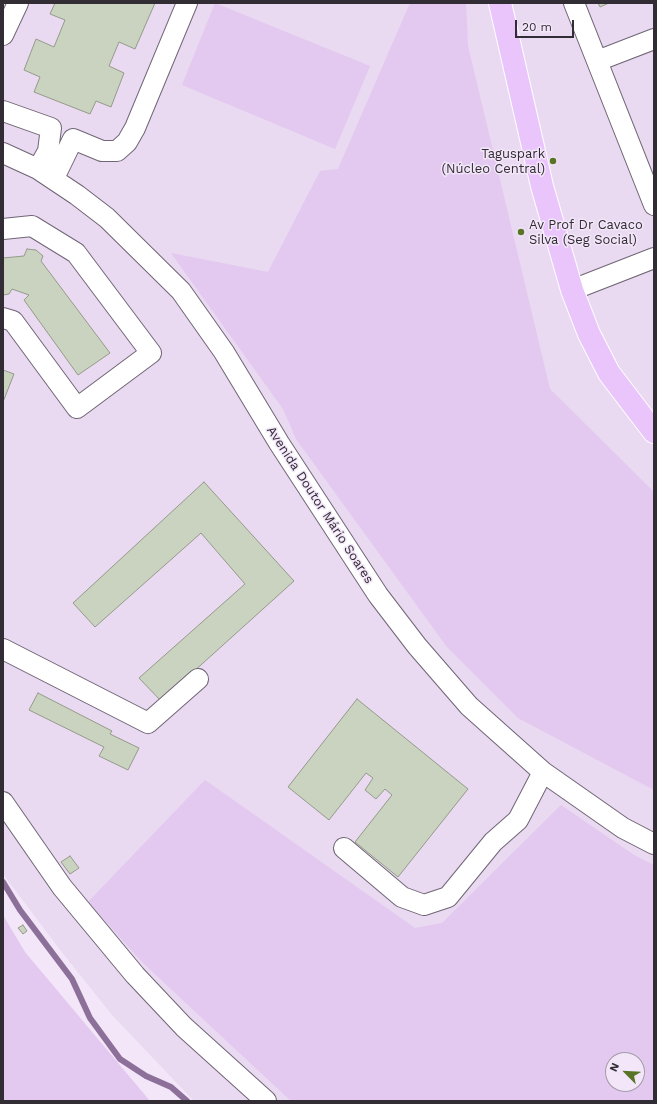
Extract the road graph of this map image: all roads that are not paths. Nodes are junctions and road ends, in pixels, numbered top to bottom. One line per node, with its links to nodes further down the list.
1 (18, 3): 5 (street)
2 (187, 3): 10 (street)
3 (500, 3): 16 (main road)
4 (574, 3): 7 (street)
5 (3, 35)
6 (654, 39): 7 (street)
7 (597, 61): 13 (street)
8 (3, 111): 9 (street)
9 (51, 128): 10 (street); 12 (street)
10 (73, 139): 12 (street)
11 (3, 153): 12 (street, Avenida Doutor Mário Soares)
12 (46, 174): 21 (street, Avenida Doutor Mário Soares)
13 (654, 205)
14 (3, 229): 17 (street)
15 (654, 258): 16 (street)
16 (572, 290): 18 (main road)
17 (3, 318)
18 (654, 432)
19 (3, 650): 20 (street)
20 (198, 679)
21 (544, 772): 23 (street, Avenida Doutor Mário Soares); 24 (street)
22 (3, 802): 25 (street)
23 (654, 844)
24 (344, 848)
25 (266, 1101)

